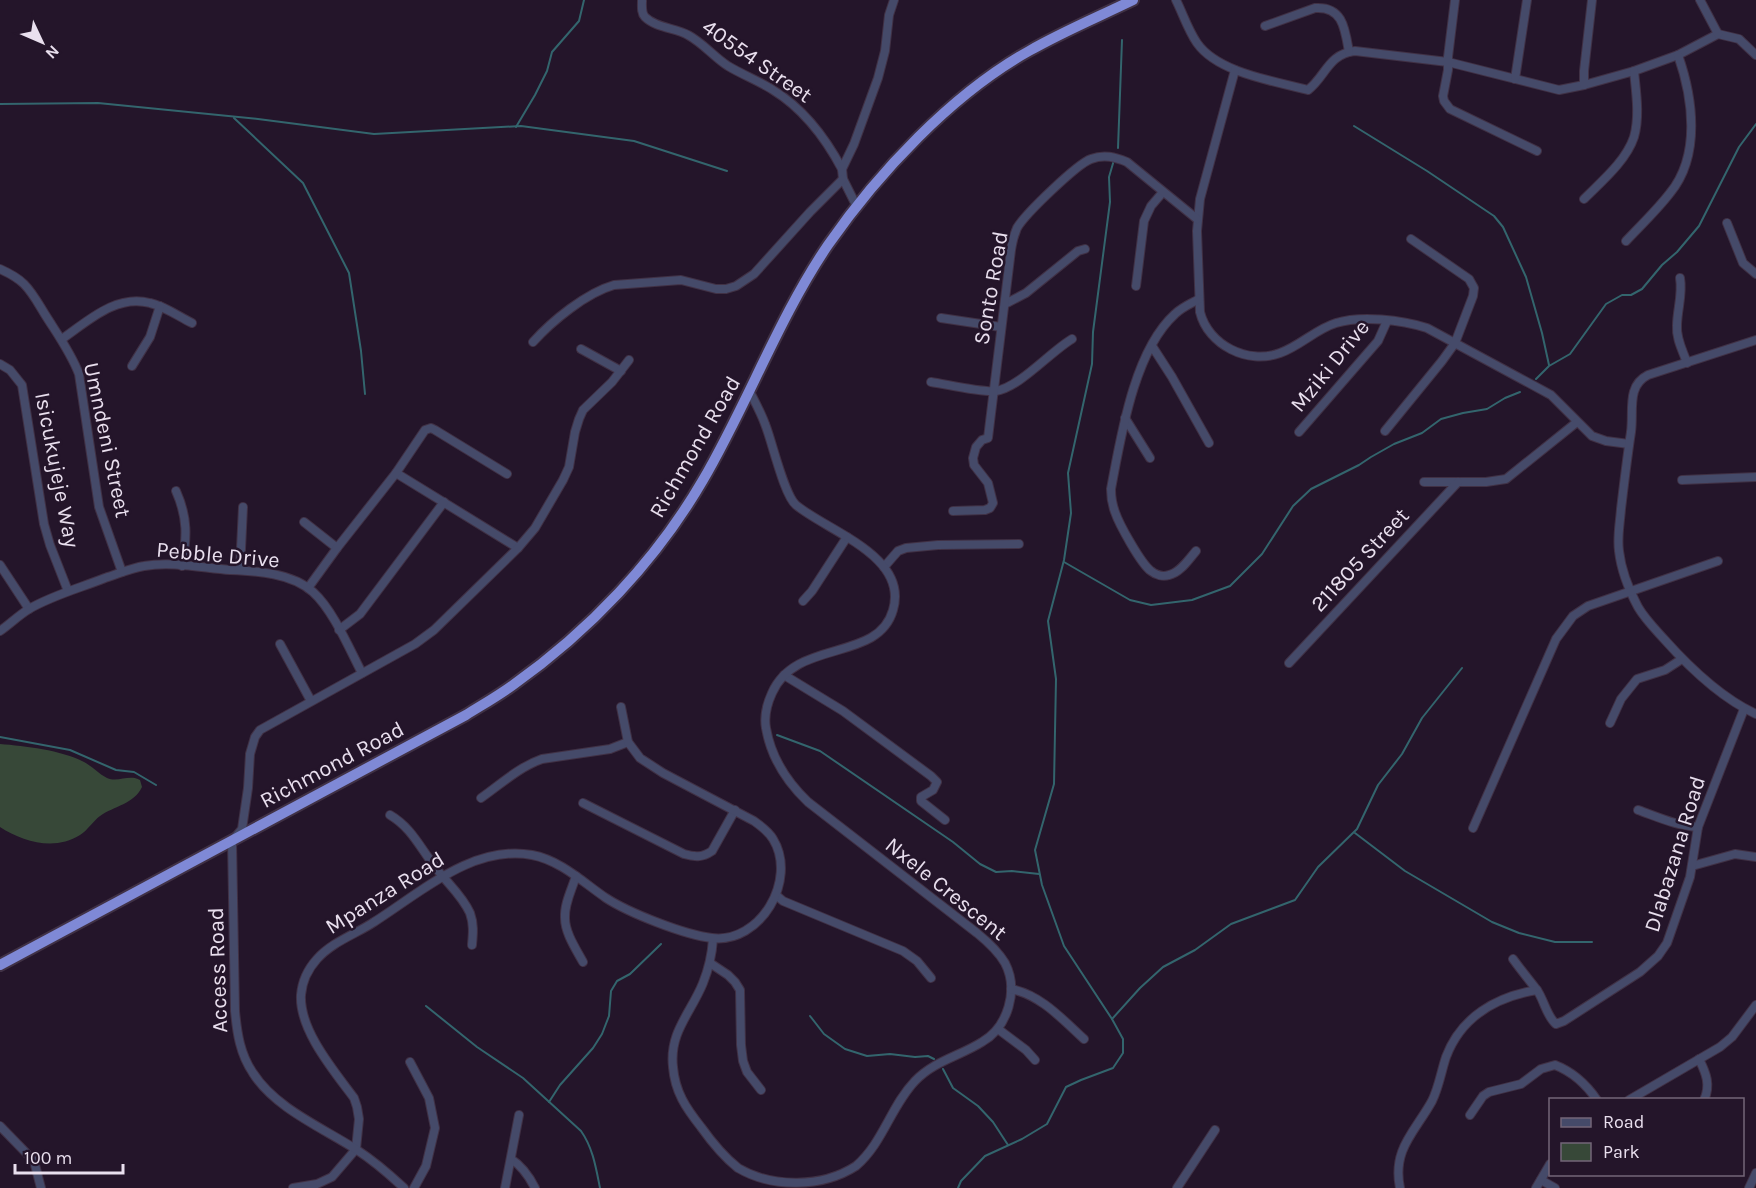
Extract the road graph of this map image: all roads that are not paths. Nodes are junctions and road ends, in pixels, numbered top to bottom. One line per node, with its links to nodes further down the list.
1 (642, 0): 20 (street, 40554 Street)
2 (894, 0): 20 (street)
3 (1133, 0): 24 (highway, Richmond Road)
4 (1176, 0): 15 (street)
5 (1455, 0): 14 (street)
6 (1527, 0): 17 (street)
7 (1592, 0): 18 (street)
8 (1700, 0): 10 (street)
9 (1265, 26): 11 (street)
10 (1718, 34): 12 (street); 13 (street)
11 (1348, 52): 14 (street); 15 (street)
12 (1678, 55): 16 (street); 28 (street)
13 (1756, 55)
14 (1448, 62): 17 (street); 19 (street)
15 (1235, 70): 25 (street)
16 (1634, 71): 18 (street); 23 (street)
17 (1515, 79): 18 (street)
18 (1584, 85)
19 (1537, 152)
20 (842, 169): 21 (street)
21 (843, 179): 24 (street); 44 (street)
22 (1163, 192): 25 (street, Sonto Road); 33 (street); 35 (street, Sonto Road)
23 (1584, 199)
24 (857, 207): 54 (highway, Richmond Road)
25 (1197, 219): 34 (street)
26 (1727, 223): 31 (street)
27 (1411, 239): 45 (street)
28 (1626, 241)
29 (1085, 249): 35 (street)
30 (0, 269): 41 (street, Umndeni Street)
31 (1756, 274)
32 (1680, 278): 49 (street)
33 (1136, 286)
34 (1199, 300): 38 (street); 46 (street)
35 (1005, 304): 40 (street, Sonto Road)
36 (160, 306): 39 (street); 41 (street); 51 (street)
37 (942, 318): 40 (street)
38 (1387, 321): 45 (street); 59 (street, Mziki Drive)
39 (192, 323)
40 (1000, 327): 55 (street, Sonto Road)
41 (62, 339): 84 (street, Umndeni Street)
42 (1072, 339): 55 (street)
43 (1756, 340): 49 (street)
44 (533, 342)
45 (1455, 343): 57 (street); 58 (street)
46 (1152, 346): 56 (street); 60 (street)
47 (581, 349): 52 (street)
48 (629, 360): 52 (street)
49 (1687, 363): 61 (street)
50 (0, 364): 86 (street, Isicukujeje Way)
51 (132, 366)
52 (621, 371): 77 (street)
53 (931, 382): 55 (street)
54 (750, 392): 74 (street); 111 (highway, Richmond Road)
55 (994, 392): 72 (street, Sonto Road)
56 (1125, 418): 62 (street); 78 (street)
57 (1577, 422): 61 (street); 68 (street)
58 (1385, 430)
59 (1299, 432)
60 (1209, 442)
61 (1629, 444): 87 (street)
62 (1150, 458)
63 (396, 473): 64 (street); 70 (street); 76 (street)
64 (507, 474)
65 (1756, 477): 66 (street)
66 (1682, 480)
67 (1424, 482): 68 (street)
68 (1458, 482): 94 (street, 211805 Street)
69 (176, 491): 81 (street)
70 (444, 502): 77 (street); 90 (street)
71 (243, 507): 83 (street)
72 (953, 511)
73 (304, 522): 76 (street)
74 (847, 537): 82 (street); 88 (street)
75 (1019, 544): 82 (street)
76 (337, 548): 85 (street)
77 (518, 548): 95 (street)
78 (1196, 551)
79 (1718, 561): 87 (street)
80 (0, 565): 89 (street)
81 (182, 566): 83 (street, Pebble Drive); 84 (street, Pebble Drive)
82 (885, 567): 96 (street, Nxele Crescent)
83 (240, 570): 85 (street, Pebble Drive)
84 (122, 572): 86 (street, Pebble Drive)
85 (308, 588): 90 (street, Pebble Drive)
86 (68, 591): 89 (street, Pebble Drive)
87 (1631, 591): 93 (street); 110 (street)
88 (803, 601)
89 (29, 609): 91 (street, Pebble Drive)
90 (339, 630): 95 (street, Pebble Drive)
91 (0, 631)
92 (280, 644): 97 (street)
93 (1682, 659): 99 (street); 101 (street)
94 (1289, 663)
95 (362, 673): 97 (street)
96 (784, 675): 108 (street); 124 (street, Nxele Crescent)
97 (311, 701): 111 (street)
98 (621, 707): 102 (street)
99 (1744, 709): 100 (street); 109 (street, Dlabazana Road)
100 (1756, 714)
101 (1610, 723)
102 (628, 742): 103 (street); 105 (street, Mpanza Road)
103 (481, 798)
104 (584, 803): 105 (street)
105 (735, 810): 116 (street, Mpanza Road)
106 (1638, 810): 109 (street)
107 (390, 815): 114 (street)
108 (945, 820)
109 (1698, 827): 113 (street, Dlabazana Road)
110 (1473, 828)
111 (232, 841): 122 (highway, Richmond Road); 140 (street, Access Road)
112 (1756, 857): 113 (street)
113 (1692, 866): 125 (street, Dlabazana Road)
114 (442, 875): 115 (street, Mpanza Road); 118 (street); 140 (street, Mpanza Road)
115 (576, 876): 117 (street, Mpanza Road); 120 (street)
116 (776, 895): 117 (street, Mpanza Road); 123 (street)
117 (713, 939): 121 (street)
118 (472, 945)
119 (1513, 959): 125 (street)
120 (583, 962)
121 (710, 963): 127 (street); 132 (street)
122 (0, 965)
123 (931, 978)
124 (1011, 989): 127 (street); 128 (street)
125 (1537, 990): 153 (street)
126 (1756, 1005): 129 (street)
127 (998, 1029): 130 (street)
128 (1084, 1039)
129 (1700, 1059): 134 (street); 135 (street)
130 (1035, 1060)
131 (410, 1062): 149 (street)
132 (761, 1090)
133 (1596, 1098): 136 (street)
134 (1632, 1098)
135 (1705, 1098)
136 (1470, 1114)
137 (519, 1115): 141 (street)
138 (0, 1126): 145 (street)
139 (1215, 1131): 152 (street)
140 (356, 1149): 147 (street); 148 (street, Access Road)
141 (511, 1159): 150 (street); 151 (street)
142 (1549, 1167): 144 (street)
143 (1756, 1173): 156 (street)
144 (1541, 1180): 154 (street); 155 (street)
145 (41, 1188)
146 (292, 1188): 147 (street)
147 (298, 1188)
148 (404, 1188)
149 (414, 1188)
150 (505, 1188)
151 (535, 1188)
152 (1177, 1188)
153 (1400, 1188)
154 (1536, 1188)
155 (1555, 1188)
156 (1749, 1188)

